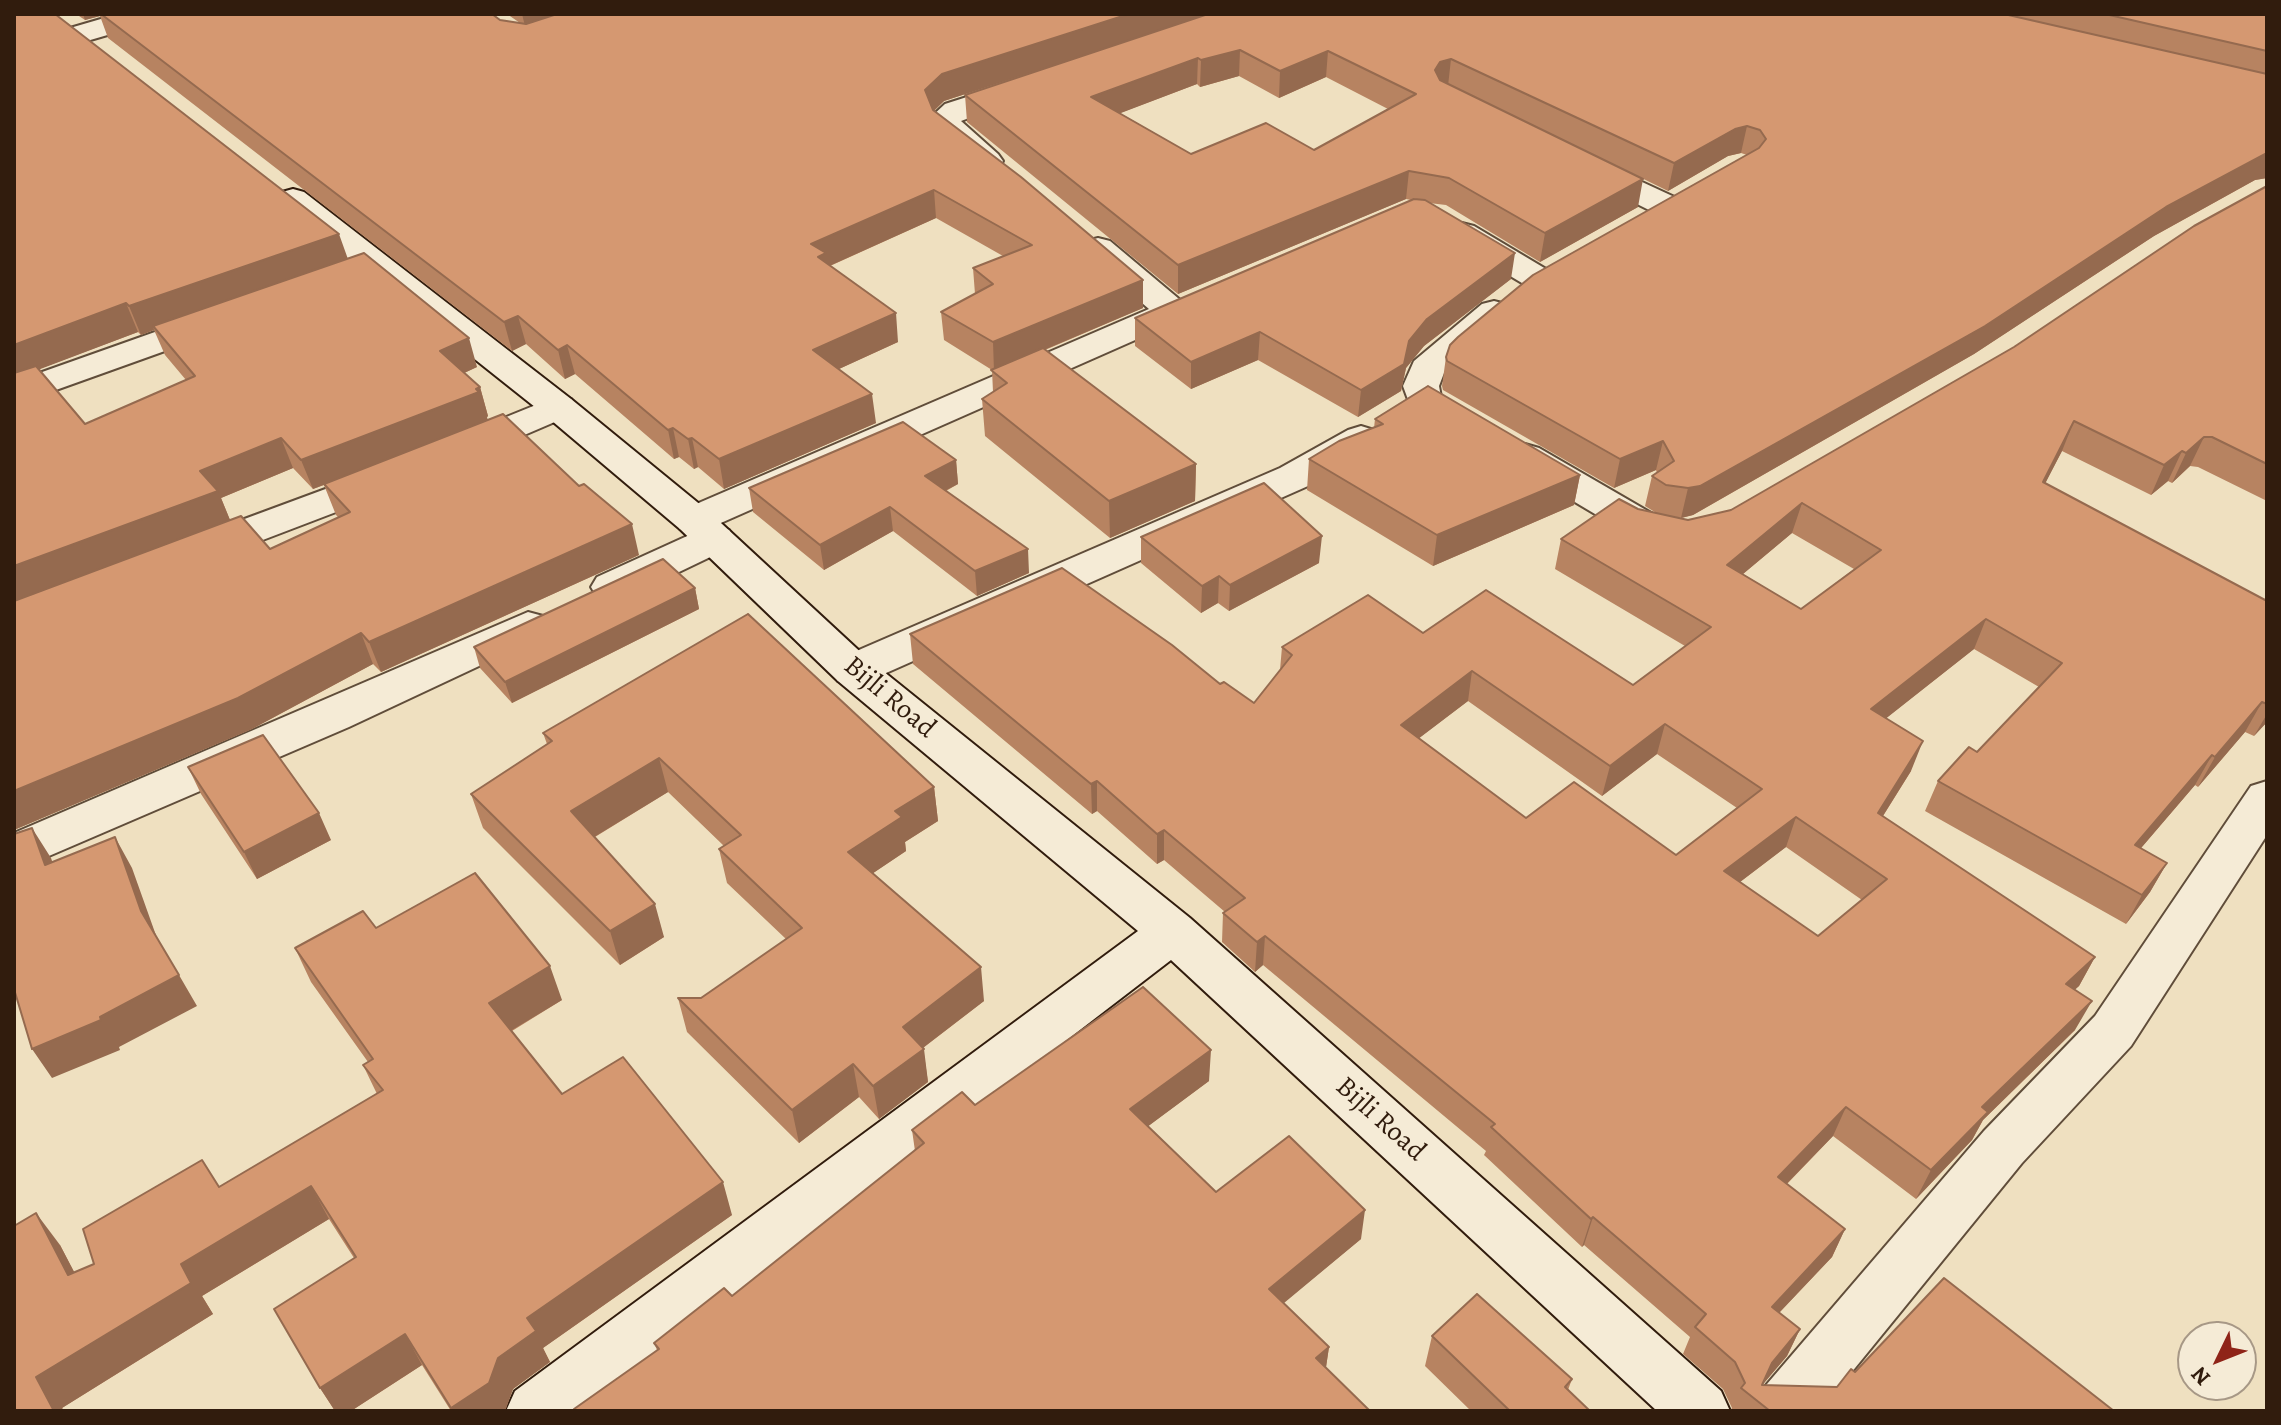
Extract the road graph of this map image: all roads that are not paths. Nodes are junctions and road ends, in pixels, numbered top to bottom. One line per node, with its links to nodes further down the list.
1 (149, 14): 2 (street)
2 (67, 24): 3 (street)
3 (117, 63)
4 (1045, 80): 6 (street)
5 (1559, 152): 10 (street)
6 (1010, 177)
7 (266, 178): 11 (street, Bijli Road)
8 (1432, 215): 20 (street)
9 (1070, 224): 17 (street)
10 (1630, 228)
11 (378, 265): 12 (street); 15 (street, Bijli Road)
12 (335, 280)
13 (249, 309): 14 (street)
14 (14, 394)
15 (558, 407): 17 (street, Bijli Road); 19 (street)
16 (1502, 443): 18 (street)
17 (705, 530): 20 (street, Bijli Road); 22 (street)
18 (1694, 531)
19 (160, 564)
20 (853, 670): 23 (street, Bijli Road)
21 (2267, 798): 26 (street)
22 (14, 853)
23 (1173, 932): 24 (street); 25 (street, Bijli Road)
24 (536, 1411)
25 (1700, 1411)
26 (1782, 1411)

